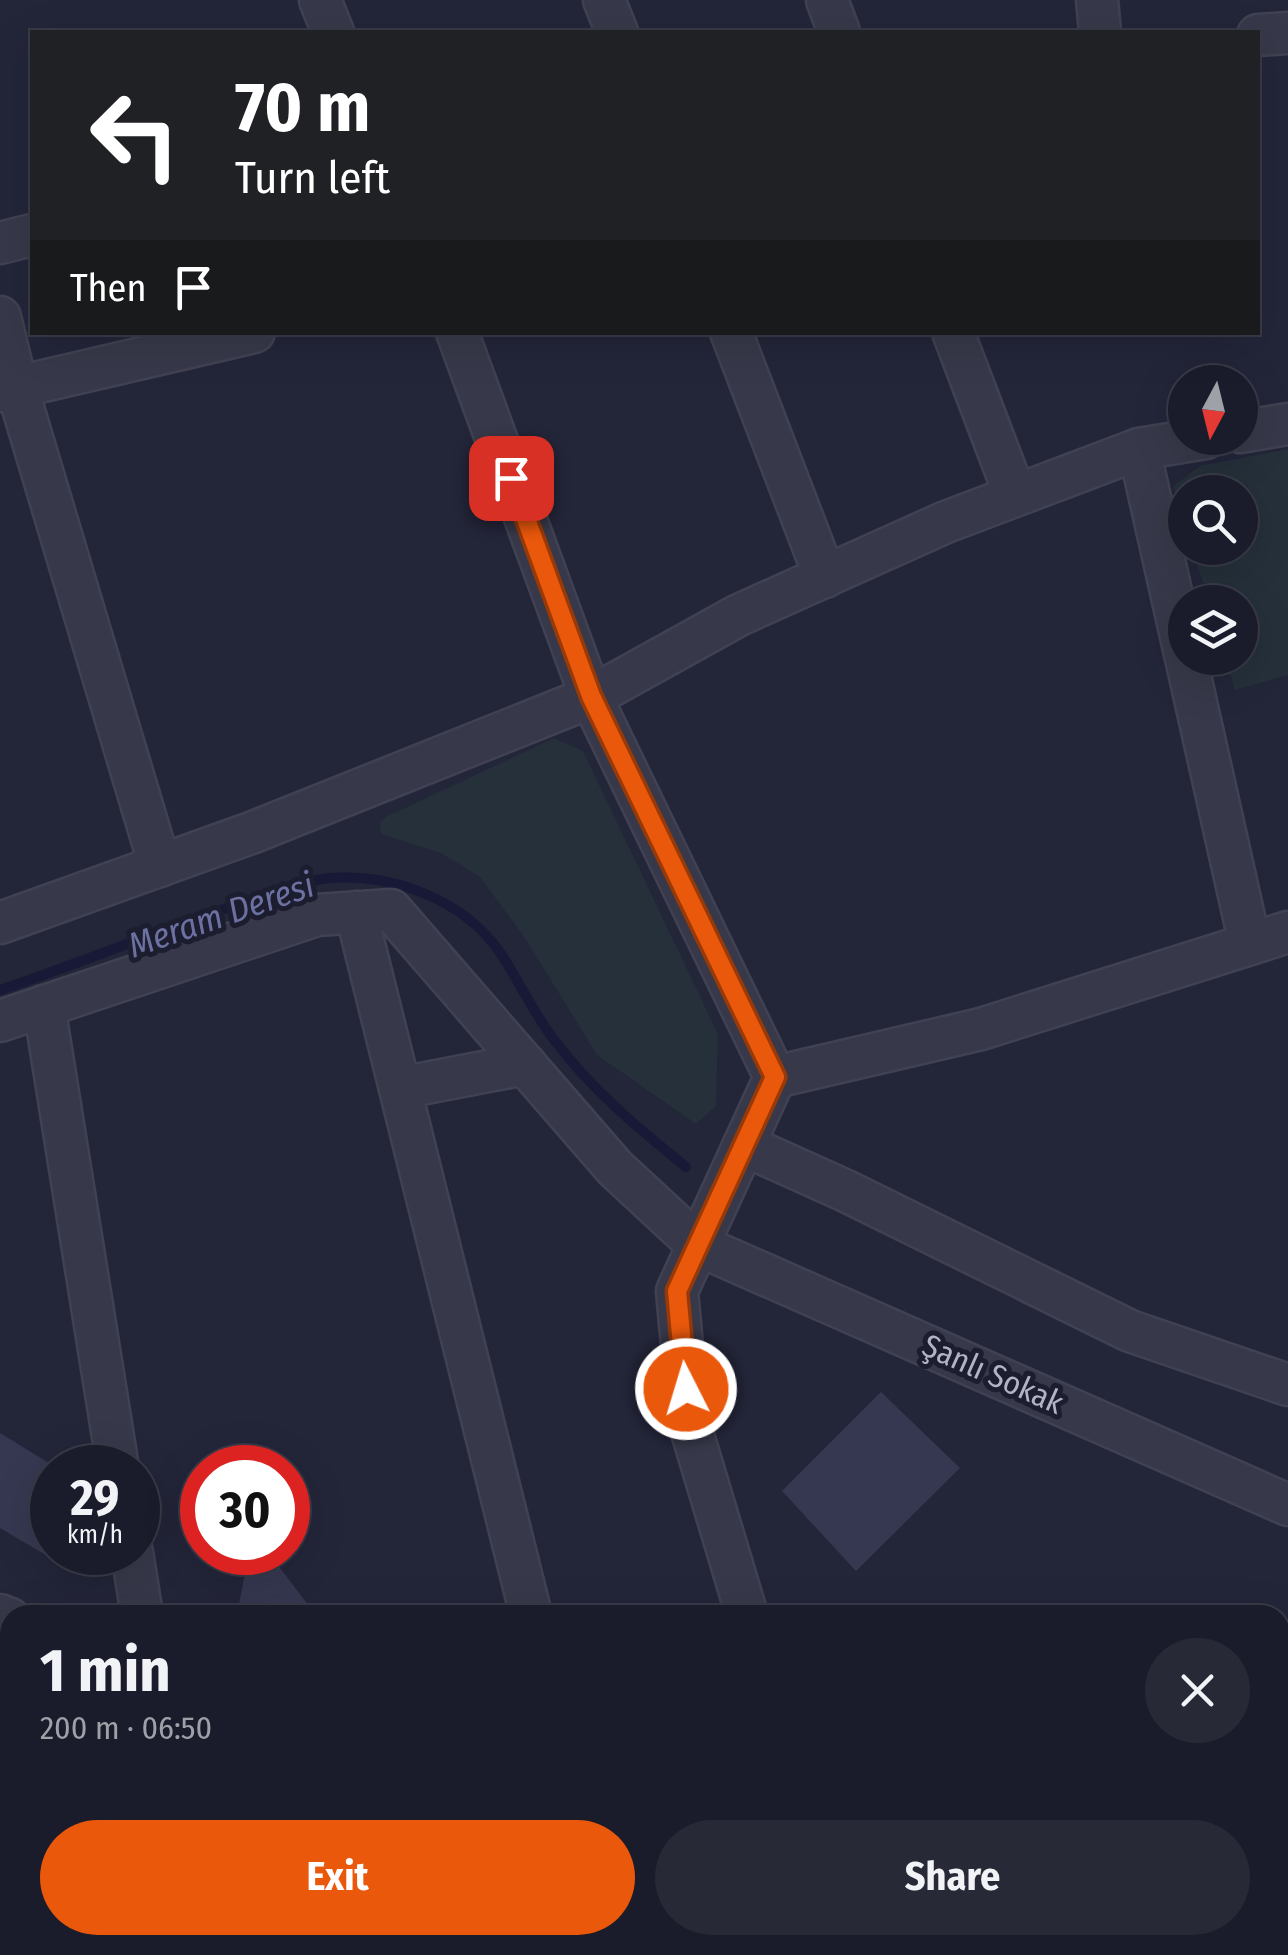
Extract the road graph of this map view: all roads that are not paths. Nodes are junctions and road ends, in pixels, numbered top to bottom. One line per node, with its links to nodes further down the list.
1 (320, 0): 5 (street)
2 (604, 0): 6 (street)
3 (827, 0): 7 (street)
4 (1096, 0): 8 (street)
5 (333, 30)
6 (615, 30)
7 (838, 30)
8 (1100, 30)
9 (1288, 33): 10 (street)
10 (1260, 35)
11 (30, 235): 12 (street)
12 (0, 243)
13 (0, 317): 18 (street)
14 (241, 335): 18 (street)
15 (458, 335): 27 (street)
16 (732, 335): 24 (street)
17 (954, 335): 23 (street)
18 (9, 389): 28 (street)
19 (1288, 424): 20 (street)
20 (1258, 429)
21 (1168, 444): 22 (street)
22 (1139, 449): 23 (street); 25 (street)
23 (1015, 496): 24 (street)
24 (825, 577): 27 (street)
25 (1169, 585)
26 (1189, 675): 32 (street)
27 (591, 696): 28 (street); 36 (street)
28 (160, 866): 30 (street)
29 (356, 912): 33 (street); 35 (street, Şanlı Sokak); 37 (street)
30 (0, 923)
31 (1288, 932): 32 (street)
32 (1250, 944): 36 (street)
33 (44, 1006): 34 (street); 41 (street)
34 (0, 1021)
35 (525, 1064): 37 (street); 39 (street, Şanlı Sokak)
36 (775, 1077): 38 (street)
37 (400, 1088): 45 (street)
38 (744, 1145): 39 (street); 40 (street)
39 (698, 1245): 42 (street, Şanlı Sokak); 46 (street)
40 (1288, 1386)
41 (114, 1445)
42 (1288, 1504)
43 (136, 1575): 44 (street)
44 (140, 1605)
45 (529, 1605)
46 (743, 1605)

